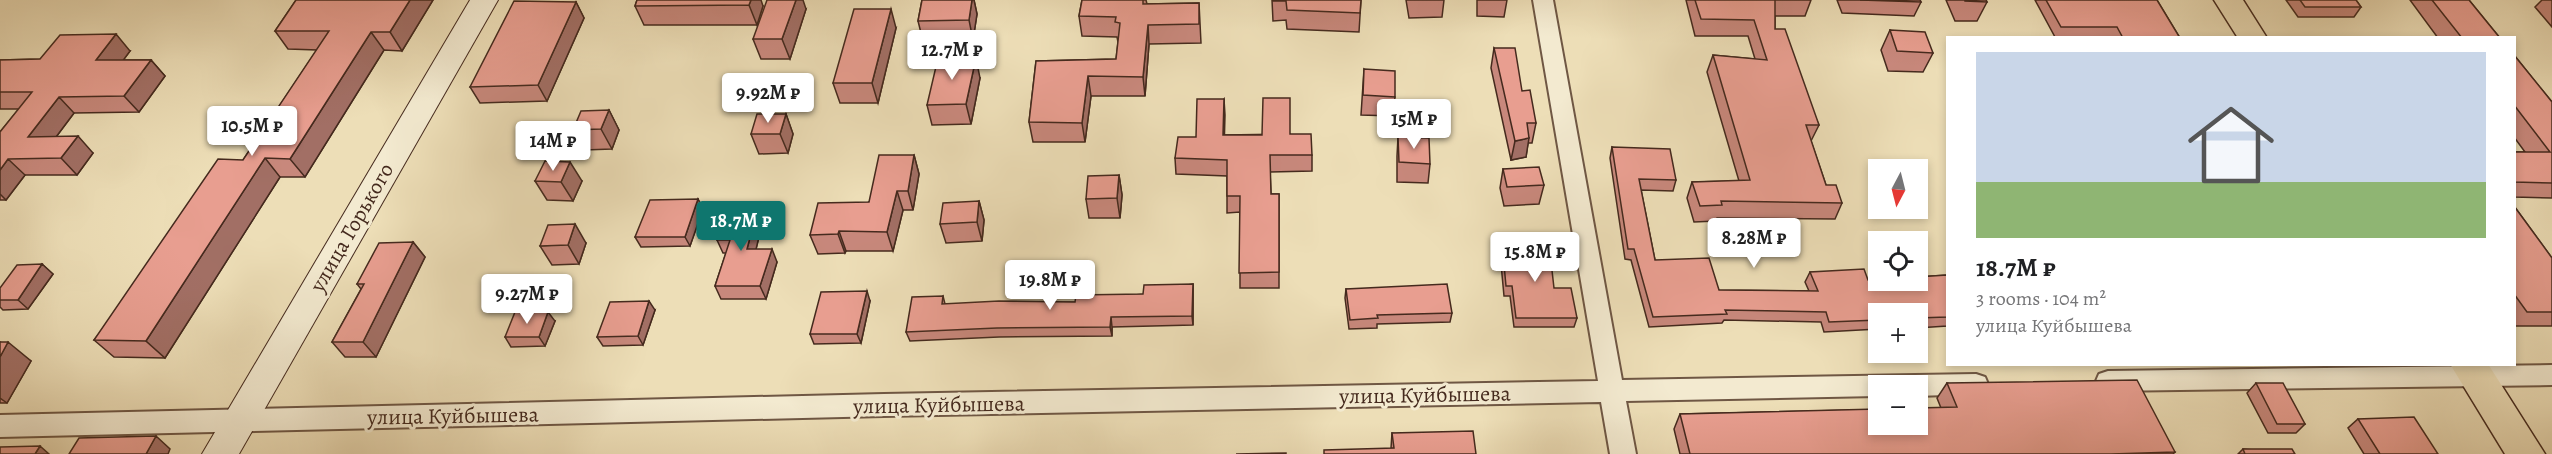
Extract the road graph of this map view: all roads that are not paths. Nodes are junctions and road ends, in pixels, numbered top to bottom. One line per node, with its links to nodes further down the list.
1 (484, 0): 12 (main road, улица Горького)
2 (1543, 0): 11 (street)
3 (2228, 0): 4 (highway)
4 (2252, 36)
5 (2471, 370): 6 (street); 7 (street); 16 (highway)
6 (2552, 375)
7 (2087, 382)
8 (2005, 383): 9 (street)
9 (1928, 385)
10 (1868, 386): 11 (street, улица Куйбышева)
11 (1611, 391): 12 (street, улица Куйбышева); 15 (street)
12 (239, 420): 13 (street, улица Куйбышева); 14 (main road, улица Горького)
13 (0, 426)
14 (220, 454)
15 (1623, 454)
16 (2526, 454)

